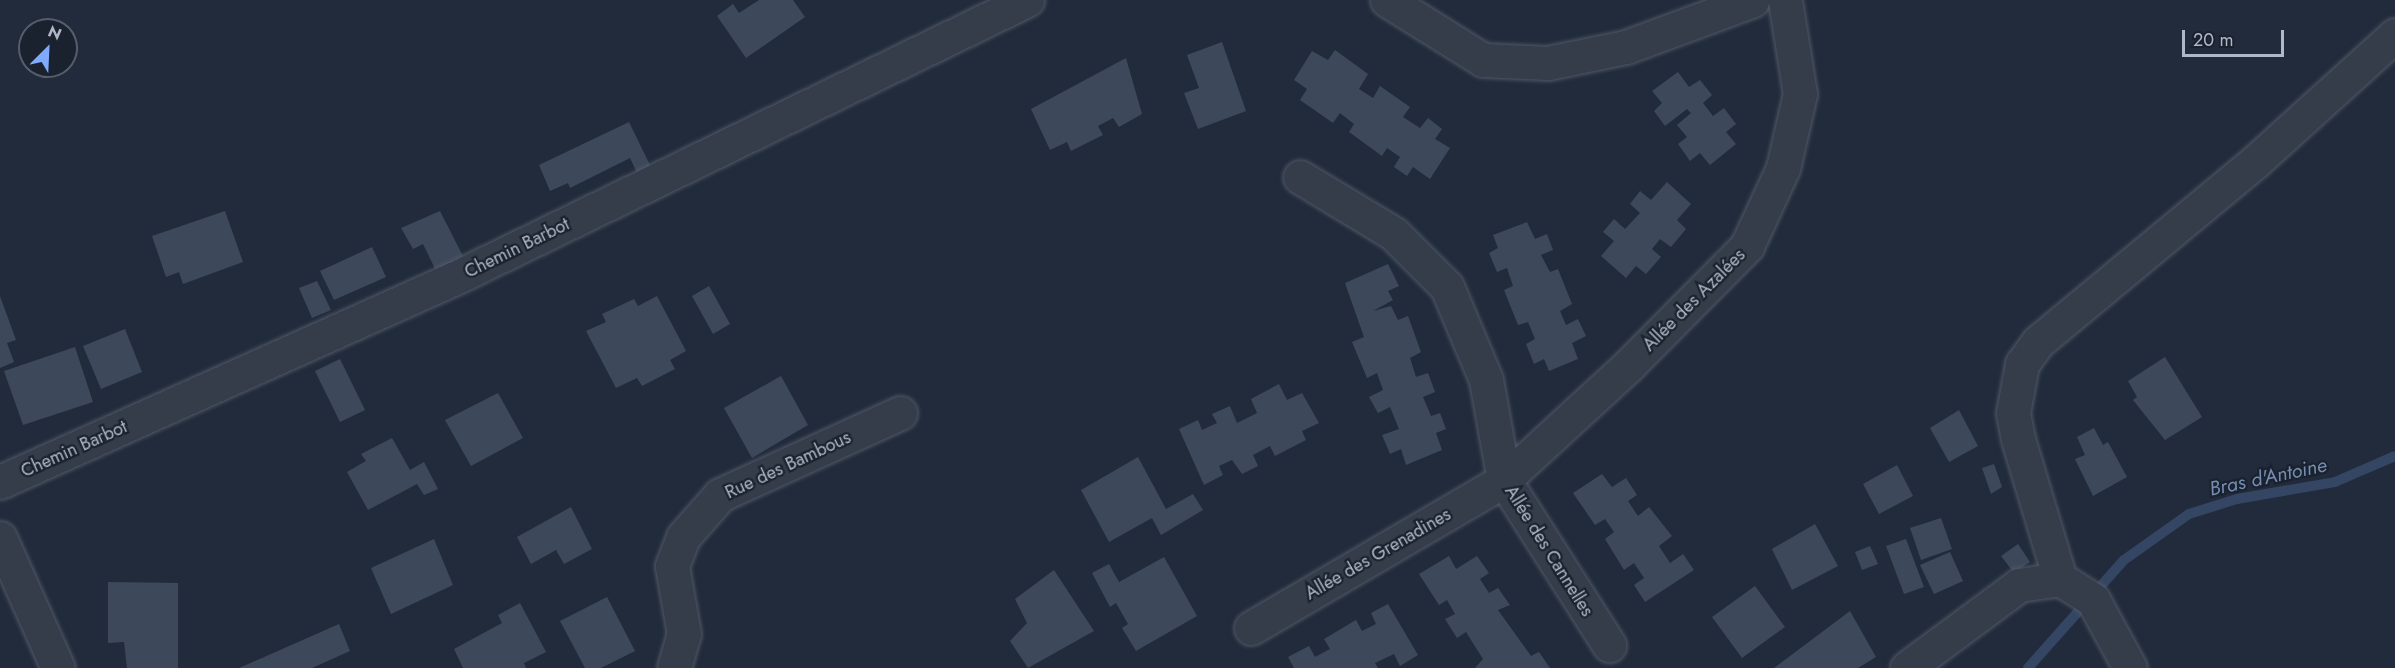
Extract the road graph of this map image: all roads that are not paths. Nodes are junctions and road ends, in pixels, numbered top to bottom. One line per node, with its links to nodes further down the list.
1 (1028, 0): 9 (street, Chemin Barbot)
2 (1387, 0): 3 (street)
3 (1753, 0)
4 (1785, 0): 8 (street, Allée des Azalées)
5 (2395, 35): 11 (street)
6 (1300, 177): 8 (street, Allée des Cannelles)
7 (900, 413): 15 (street, Rue des Bambous)
8 (1504, 480): 12 (street, Allée des Grenadines); 13 (street, Allée des Cannelles)
9 (0, 482)
10 (0, 538): 14 (street)
11 (2060, 579): 16 (street); 17 (street)
12 (1251, 628)
13 (1609, 645)
14 (58, 668)
15 (674, 668)
16 (1907, 668)
17 (2130, 668)

